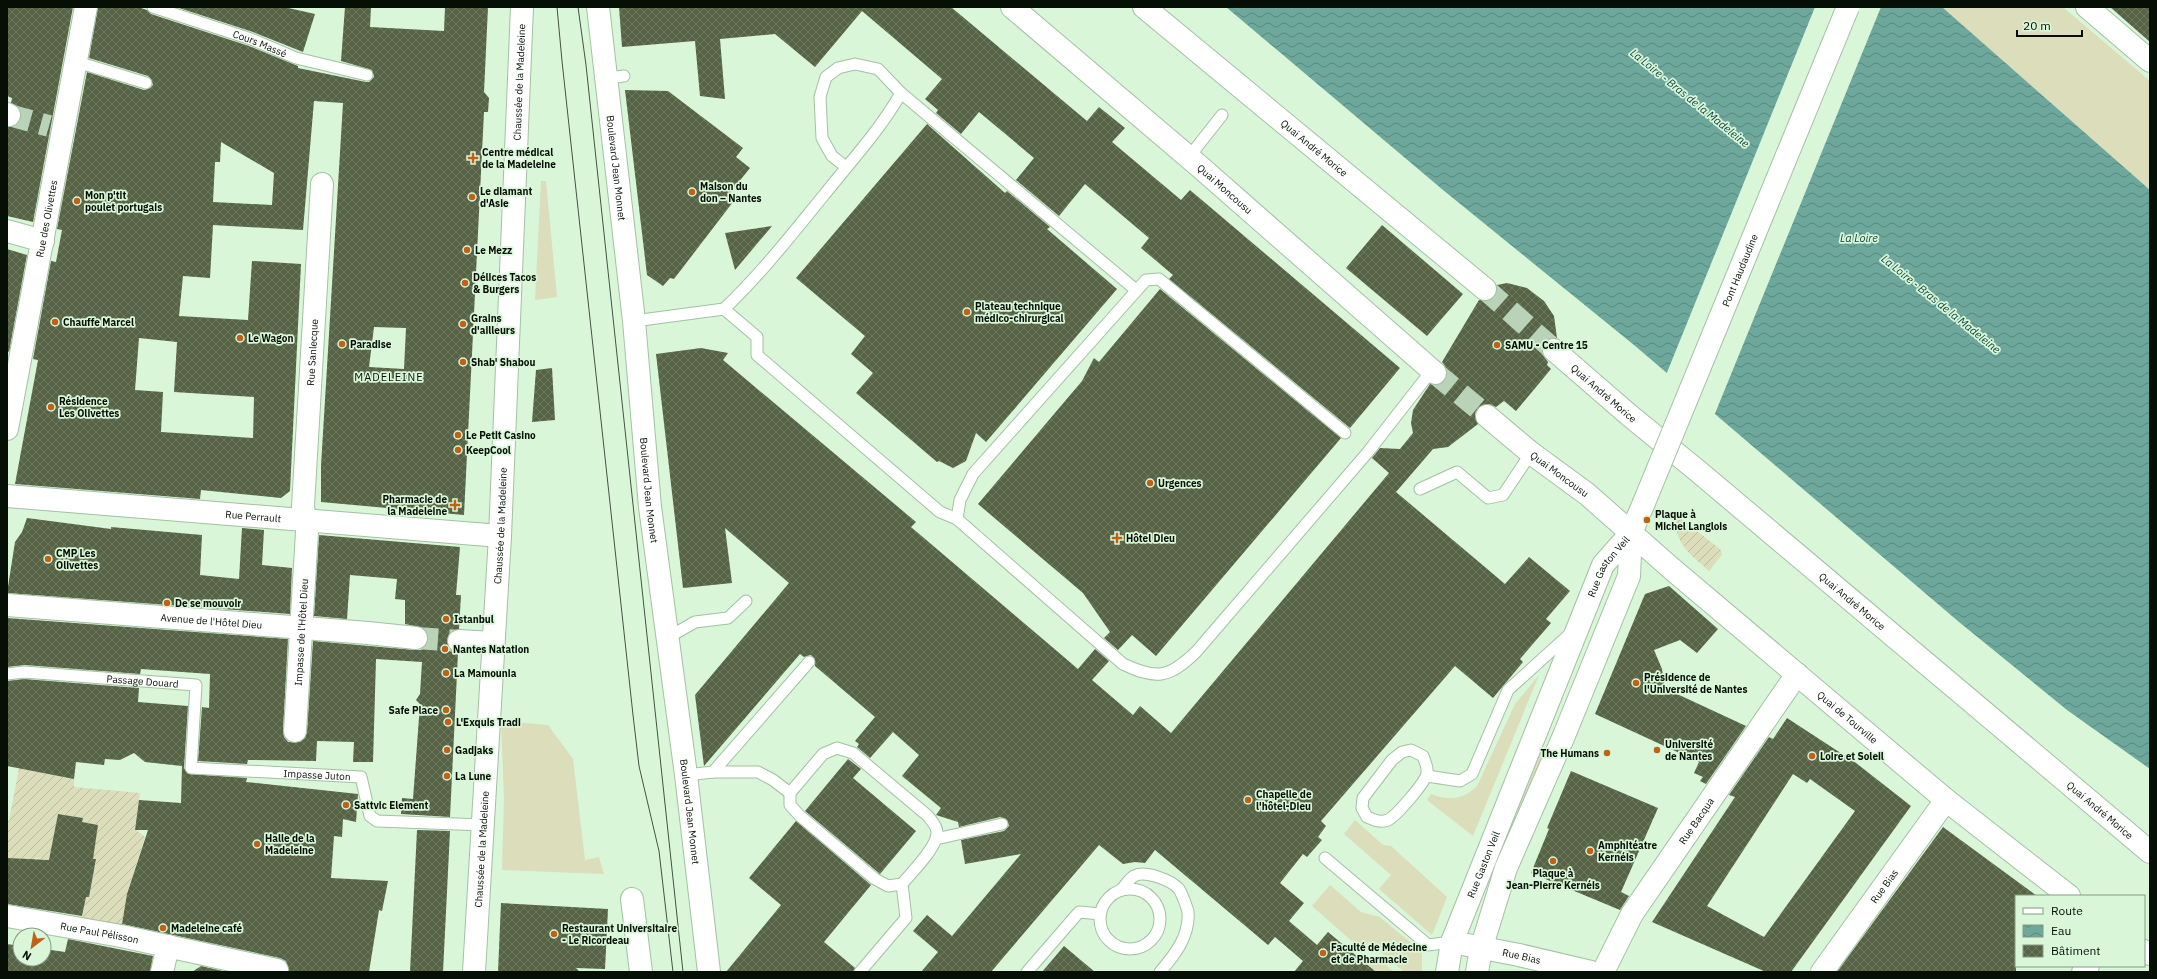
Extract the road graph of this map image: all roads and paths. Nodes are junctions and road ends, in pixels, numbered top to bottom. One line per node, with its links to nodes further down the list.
1 (86, 7): 9 (main road, Rue des Olivettes)
2 (153, 7): 11 (lane, Cours Massé)
3 (522, 7): 38 (main road, Chaussée de la Madeleine)
4 (598, 7): 23 (main road, Boulevard Jean Monnet)
5 (1012, 7): 15 (main road, Quai Moncousu)
6 (1144, 7): 20 (main road, Quai André Morice)
7 (1848, 7): 36 (main road, Pont Haudaudine, bridge)
8 (2087, 7): 10 (main road)
9 (77, 62): 12 (lane); 19 (main road, Rue des Olivettes)
10 (2150, 62)
11 (367, 76)
12 (146, 83)
13 (901, 93): 16 (lane); 16 (lane); 21 (lane)
14 (1222, 115): 15 (lane)
15 (1189, 157): 25 (main road, Quai Moncousu)
16 (846, 167): 22 (lane)
17 (322, 184): 37 (main road, Rue Sanlecque)
18 (7, 231): 19 (main road)
19 (43, 241): 26 (main road, Rue des Olivettes)
20 (1485, 289)
21 (1136, 290): 29 (lane); 35 (lane)
22 (724, 309): 23 (lane); 35 (lane)
23 (634, 322): 44 (main road, Boulevard Jean Monnet)
24 (1554, 350): 60 (main road, Quai André Morice)
25 (1434, 371): 31 (lane)
26 (10, 394): 28 (main road, Rue des Olivettes)
27 (1487, 416): 32 (main road, Quai Moncousu)
28 (7, 430)
29 (1345, 433)
30 (1359, 445): 31 (lane)
31 (1368, 452): 35 (lane)
32 (1531, 453): 33 (lane); 36 (main road, Quai Moncousu)
33 (1420, 489)
34 (7, 496): 37 (main road, Rue Perrault)
35 (957, 519)
36 (1635, 523): 41 (main road, Rue Gaston Veil); 49 (main road, Quai de Tourville); 70 (main road, Rue Gaston Veil)
37 (306, 526): 38 (main road, Rue Perrault); 42 (main road, Impasse de l'Hôtel Dieu)
38 (500, 536): 46 (main road, Chaussée de la Madeleine)
39 (746, 601): 44 (lane)
40 (7, 605): 42 (main road, Avenue de l'Hôtel Dieu)
41 (1580, 626): 54 (lane); 68 (main road, Rue Gaston Veil)
42 (300, 628): 43 (main road, Avenue de l'Hôtel Dieu); 50 (main road, Impasse de l'Hôtel Dieu)
43 (416, 638)
44 (667, 638): 53 (main road, Boulevard Jean Monnet)
45 (459, 641): 46 (main road)
46 (494, 642): 58 (main road, Chaussée de la Madeleine)
47 (809, 662): 52 (lane)
48 (7, 674): 51 (lane, Passage Douard)
49 (1797, 674): 56 (main road, Quai de Tourville); 82 (main road, Rue Bacqua)
50 (296, 731)
51 (191, 768): 58 (lane, Impasse Juton)
52 (713, 772): 53 (lane); 55 (lane)
53 (686, 775): 75 (main road, Boulevard Jean Monnet)
54 (1427, 776): 54 (lane)
55 (790, 793): 59 (lane); 62 (lane)
56 (1946, 800): 64 (main road, Quai de Tourville); 83 (main road, Rue Bias)
57 (1002, 824): 59 (lane)
58 (483, 825): 73 (main road, Chaussée de la Madeleine)
59 (936, 838): 62 (lane)
60 (2150, 852)
61 (1325, 858): 68 (lane)
62 (902, 884): 76 (lane)
63 (1121, 890): 66 (lane); 66 (lane); 78 (lane)
64 (2068, 895)
65 (632, 899): 74 (main road)
66 (1100, 914): 77 (lane)
67 (7, 916): 69 (main road, Rue Paul Pélisson)
68 (1452, 942): 70 (main road, Rue Bias); 79 (main road, Rue Gaston Veil)
69 (168, 946): 71 (main road, Rue Paul Pélisson); 72 (main road)
70 (1480, 949): 80 (main road, Rue Gaston Veil); 81 (main road, Rue Bias)
71 (277, 970)
72 (162, 972)
73 (474, 972)
74 (641, 972)
75 (709, 972)
76 (860, 972)
77 (1027, 972)
78 (1160, 972)
79 (1447, 972)
80 (1477, 972)
81 (1591, 972)
82 (1603, 972)
83 (1822, 972)

